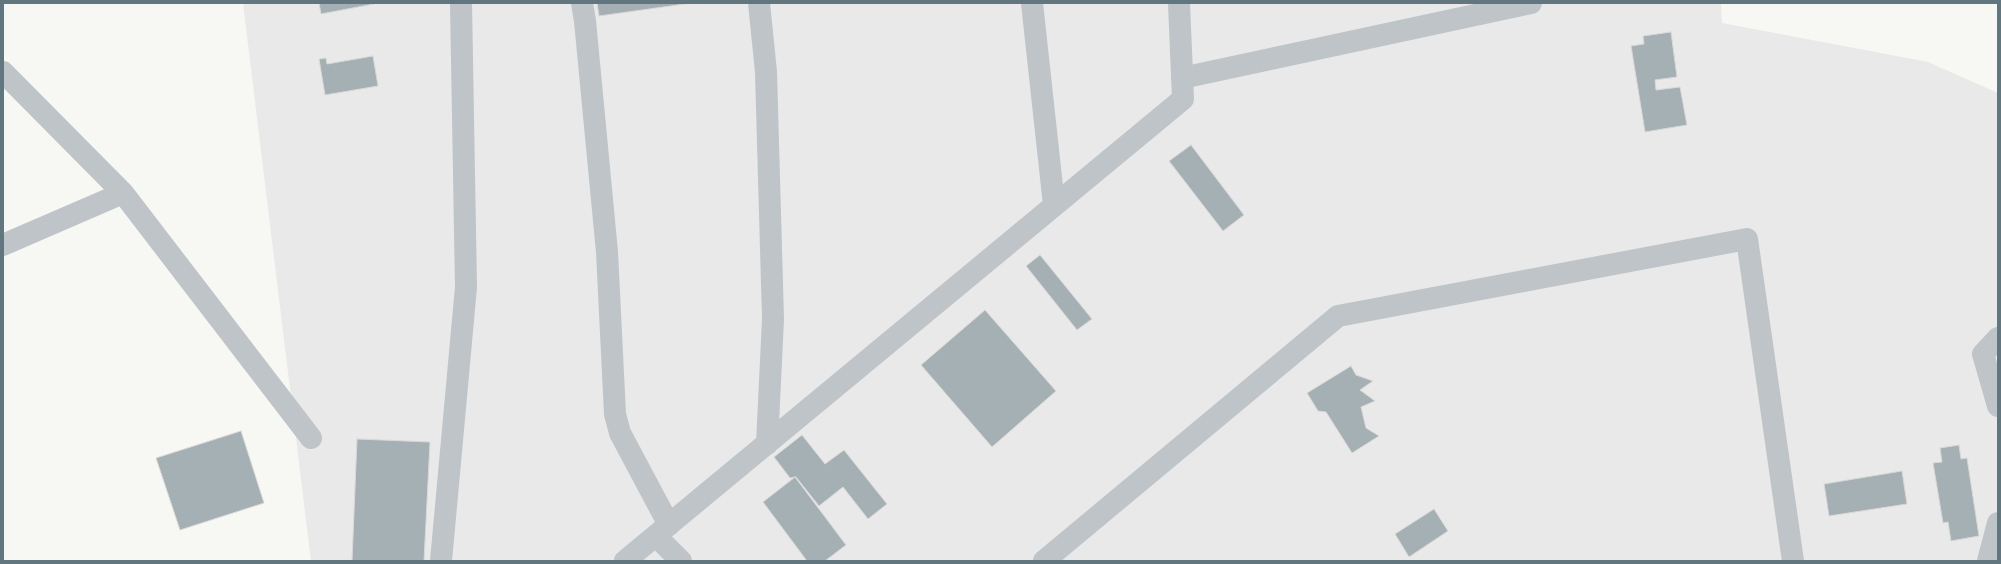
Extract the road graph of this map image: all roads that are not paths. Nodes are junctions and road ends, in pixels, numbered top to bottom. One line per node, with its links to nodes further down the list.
1 (461, 3): 19 (street)
2 (582, 3): 18 (street)
3 (759, 3): 16 (street)
4 (1032, 3): 11 (street)
5 (1179, 3): 9 (street)
6 (1531, 3): 7 (street)
7 (1458, 11): 9 (street)
8 (3, 72): 10 (street)
9 (1182, 78): 11 (street)
10 (123, 193): 12 (street); 15 (street)
11 (1054, 205): 16 (street)
12 (3, 245)
13 (1998, 338): 14 (street)
14 (1998, 406)
15 (311, 438)
16 (767, 444): 18 (street)
17 (1998, 523): 24 (street)
18 (663, 530): 20 (street); 21 (street)
19 (441, 561)
20 (625, 561)
21 (681, 561)
22 (1044, 561): 23 (street)
23 (1793, 561)
24 (1988, 561)

